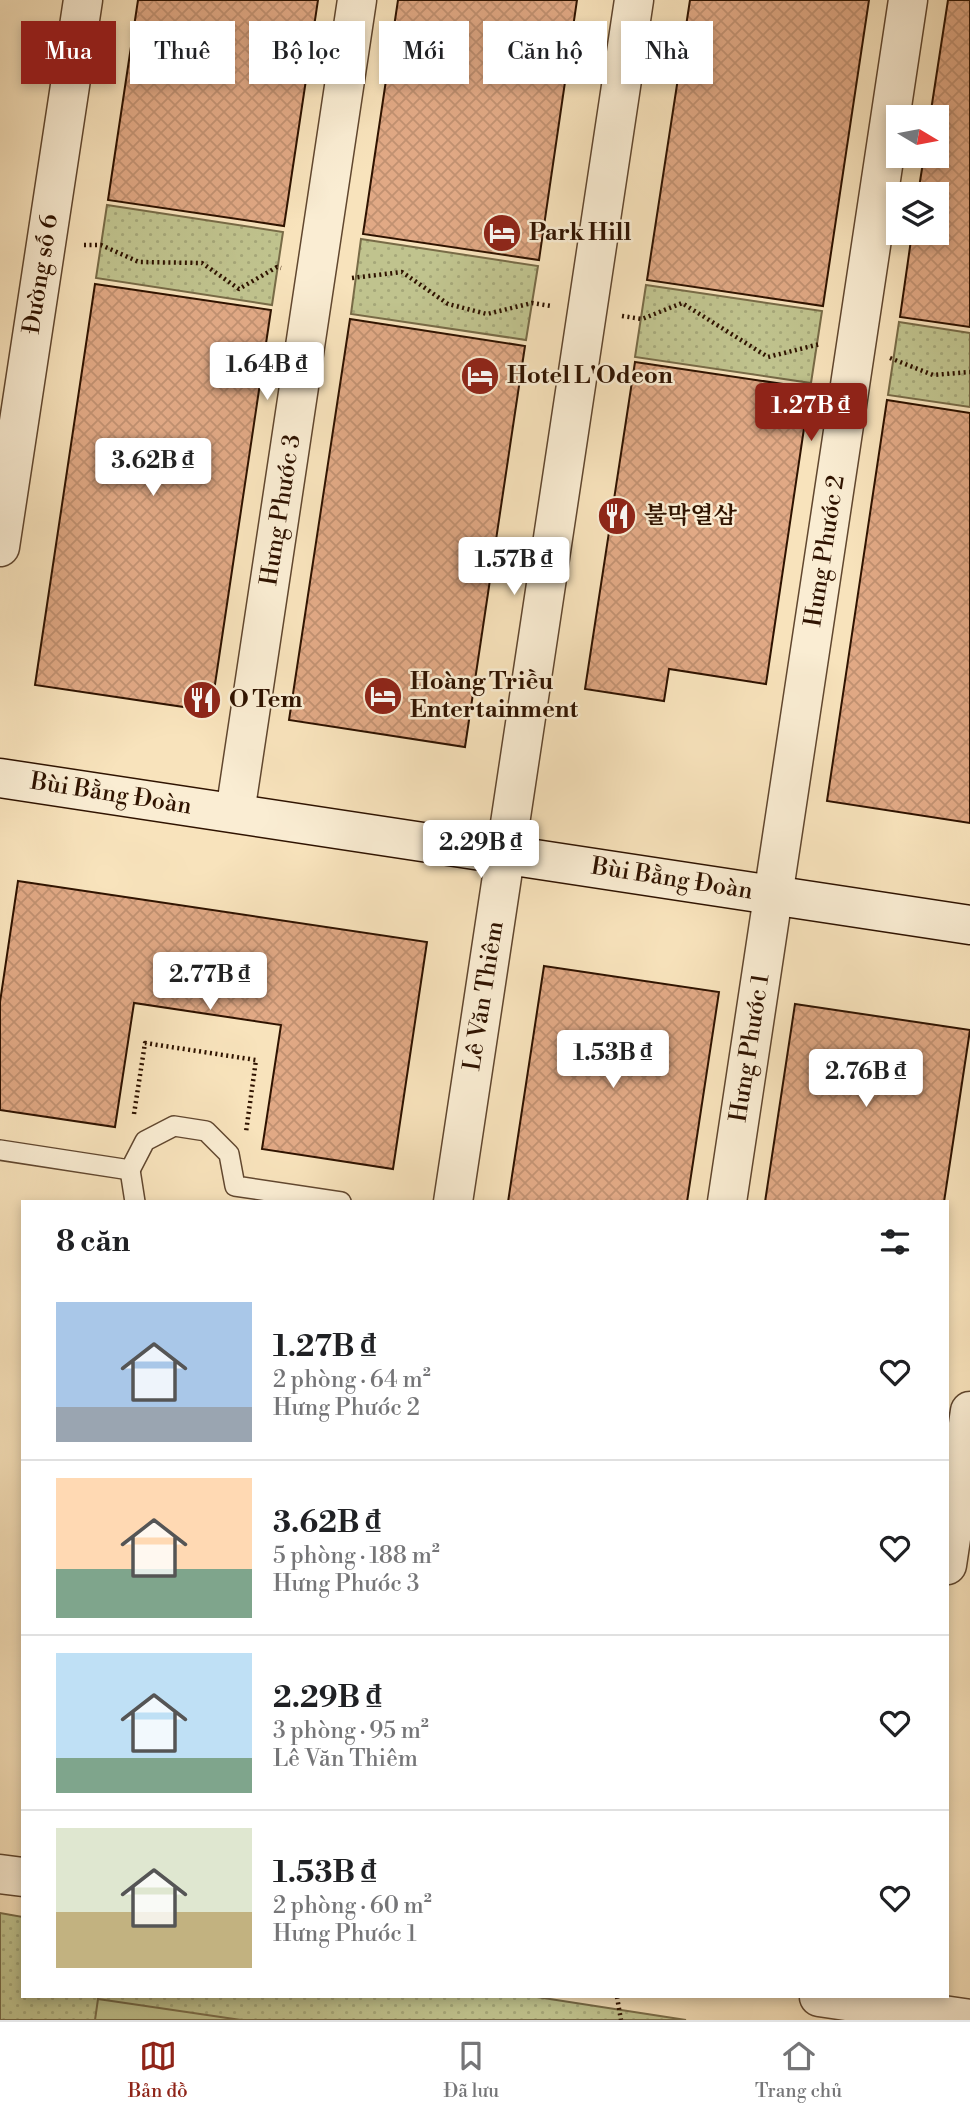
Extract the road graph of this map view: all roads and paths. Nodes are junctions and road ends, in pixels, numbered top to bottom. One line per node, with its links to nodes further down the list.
1 (83, 0): 5 (street, Đường số 6)
2 (358, 0): 6 (street, Hưng Phước 3)
3 (634, 0): 7 (street, Lê Văn Thiêm)
4 (908, 0): 8 (street, Hưng Phước 2)
5 (46, 244): 6 (path); 10 (street, Đường số 6)
6 (316, 273): 7 (path); 12 (street, Hưng Phước 3)
7 (587, 311): 8 (path); 13 (street, Lê Văn Thiêm)
8 (855, 350): 9 (path); 14 (street, Hưng Phước 2)
9 (970, 372)
10 (0, 547)
11 (0, 778): 12 (street, Bùi Bằng Đoàn)
12 (235, 813): 13 (street, Bùi Bằng Đoàn)
13 (505, 854): 14 (street, Bùi Bằng Đoàn); 21 (street, Lê Văn Thiêm)
14 (773, 895): 15 (street, Bùi Bằng Đoàn); 22 (street, Hưng Phước 1)
15 (970, 925)
16 (0, 1150): 17 (lane)
17 (130, 1170): 18 (lane); 19 (lane)
18 (230, 1194): 20 (lane)
19 (135, 1200)
20 (313, 1200)
21 (453, 1200)
22 (727, 1200)
23 (970, 1411): 24 (street)
24 (949, 1552)
25 (0, 1874): 26 (street)
26 (21, 1877)
27 (617, 1998): 31 (path)
28 (826, 1998): 29 (street)
29 (880, 2007): 30 (street)
30 (970, 2019)
31 (621, 2020)

